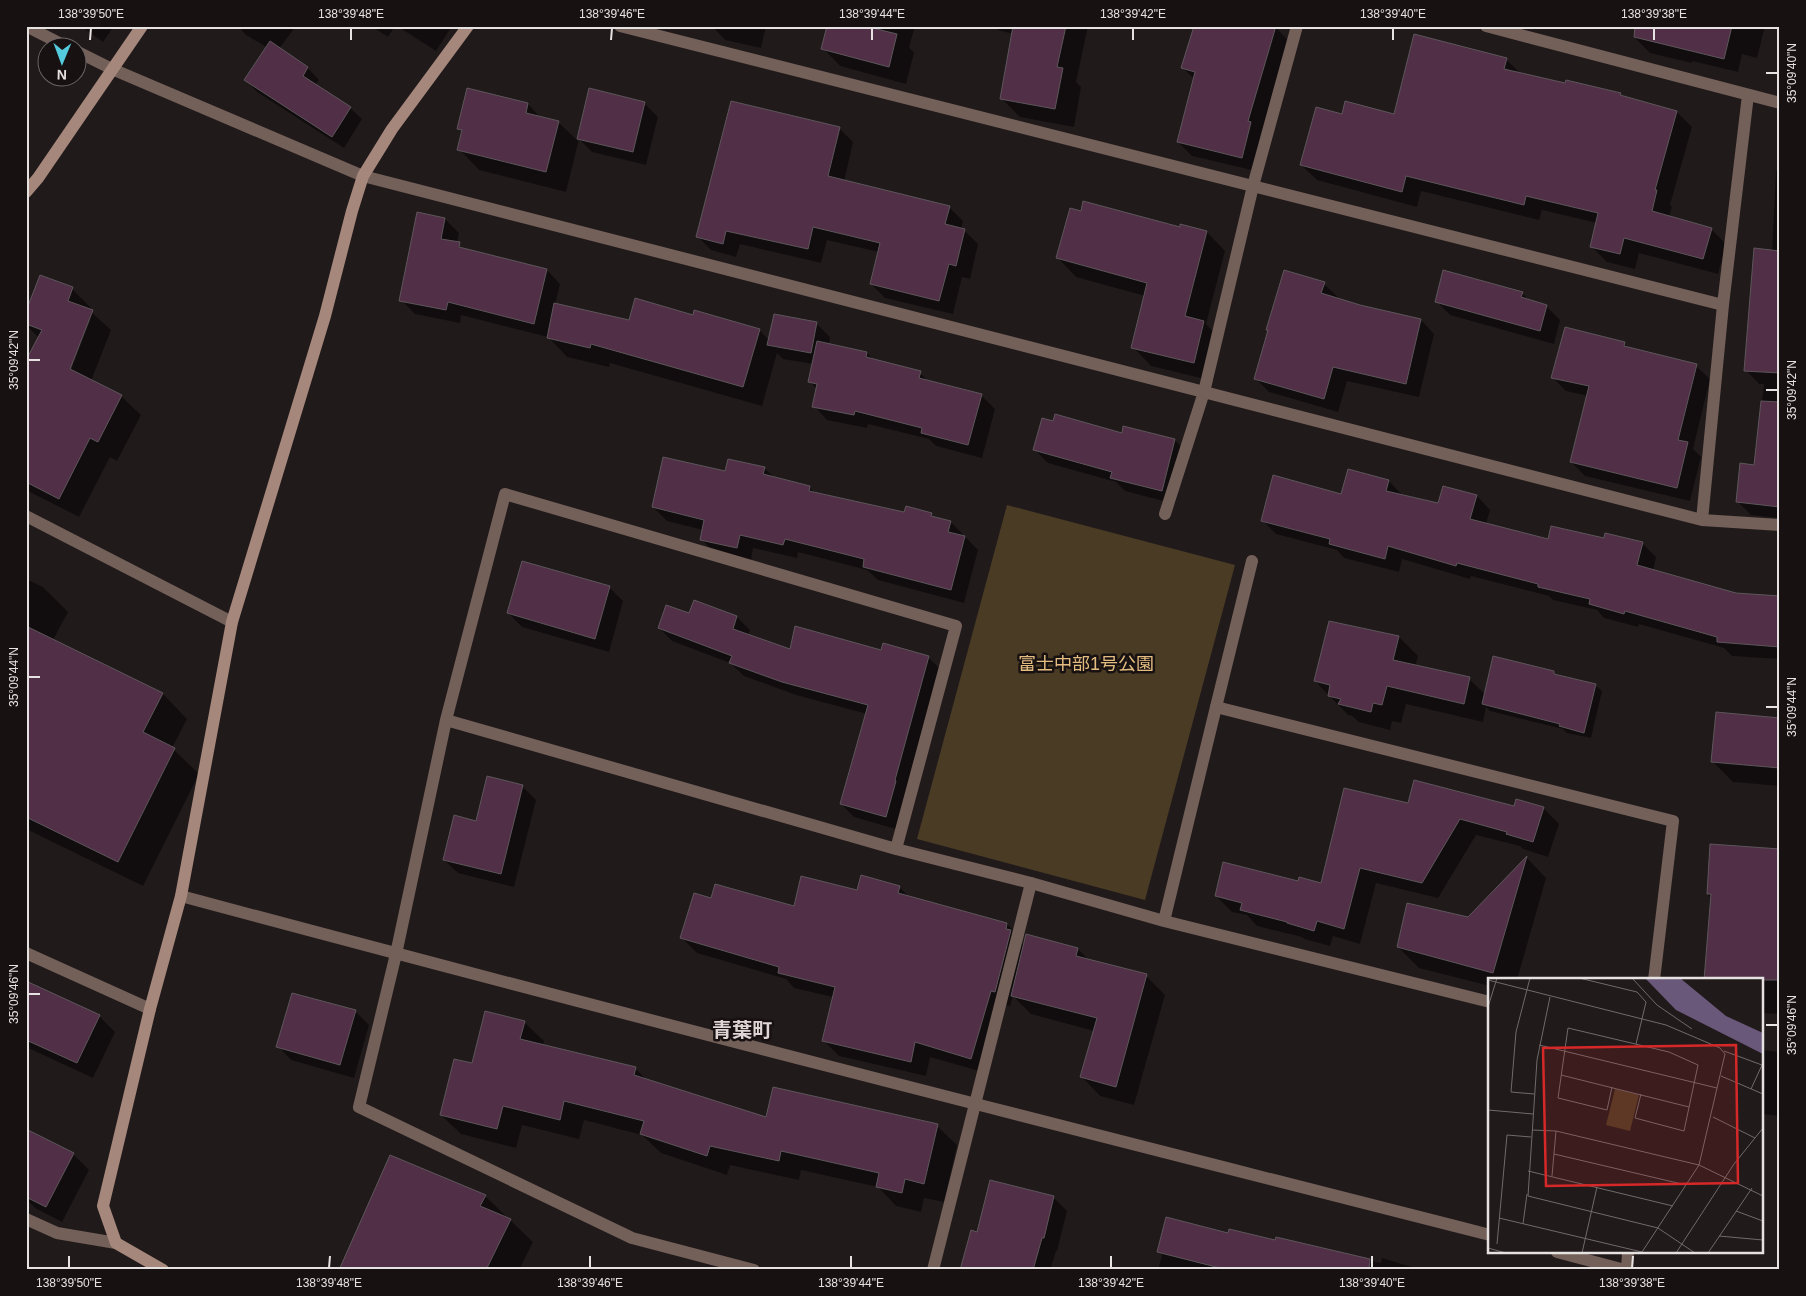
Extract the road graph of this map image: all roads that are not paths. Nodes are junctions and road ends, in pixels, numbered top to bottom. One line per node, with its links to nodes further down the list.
1 (26, 26): 7 (street)
2 (142, 26): 9 (street)
3 (468, 26): 12 (street)
4 (620, 26): 13 (street)
5 (1297, 26): 13 (street)
6 (1486, 26): 10 (street)
7 (49, 38)
8 (88, 57): 9 (street)
9 (112, 69): 12 (street); 14 (street)
10 (1748, 95): 11 (street); 15 (street)
11 (1780, 103)
12 (363, 176): 16 (street); 22 (street)
13 (1253, 186): 15 (street); 16 (street)
14 (26, 192)
15 (1724, 305): 19 (street)
16 (1204, 392): 17 (street); 19 (street)
17 (1165, 514)
18 (26, 516): 22 (street)
19 (1702, 520): 20 (street)
20 (1780, 525)
21 (1252, 561): 23 (street)
22 (232, 622): 27 (street)
23 (1216, 707): 28 (street); 31 (street)
24 (446, 720): 25 (street); 25 (street); 30 (street)
25 (896, 849): 26 (street)
26 (1031, 883): 28 (street); 34 (street)
27 (181, 896): 30 (street); 33 (street)
28 (1164, 920): 32 (street)
29 (26, 953): 33 (street)
30 (396, 954): 34 (street); 41 (street)
31 (1654, 978)
32 (1488, 1001)
33 (150, 1009): 37 (street)
34 (976, 1104): 36 (street); 42 (street)
35 (26, 1219): 37 (street)
36 (1488, 1234)
37 (116, 1243): 40 (street)
38 (1564, 1254): 43 (street)
39 (1628, 1254): 43 (street)
40 (163, 1270)
41 (754, 1270)
42 (933, 1270)
43 (1626, 1270)

